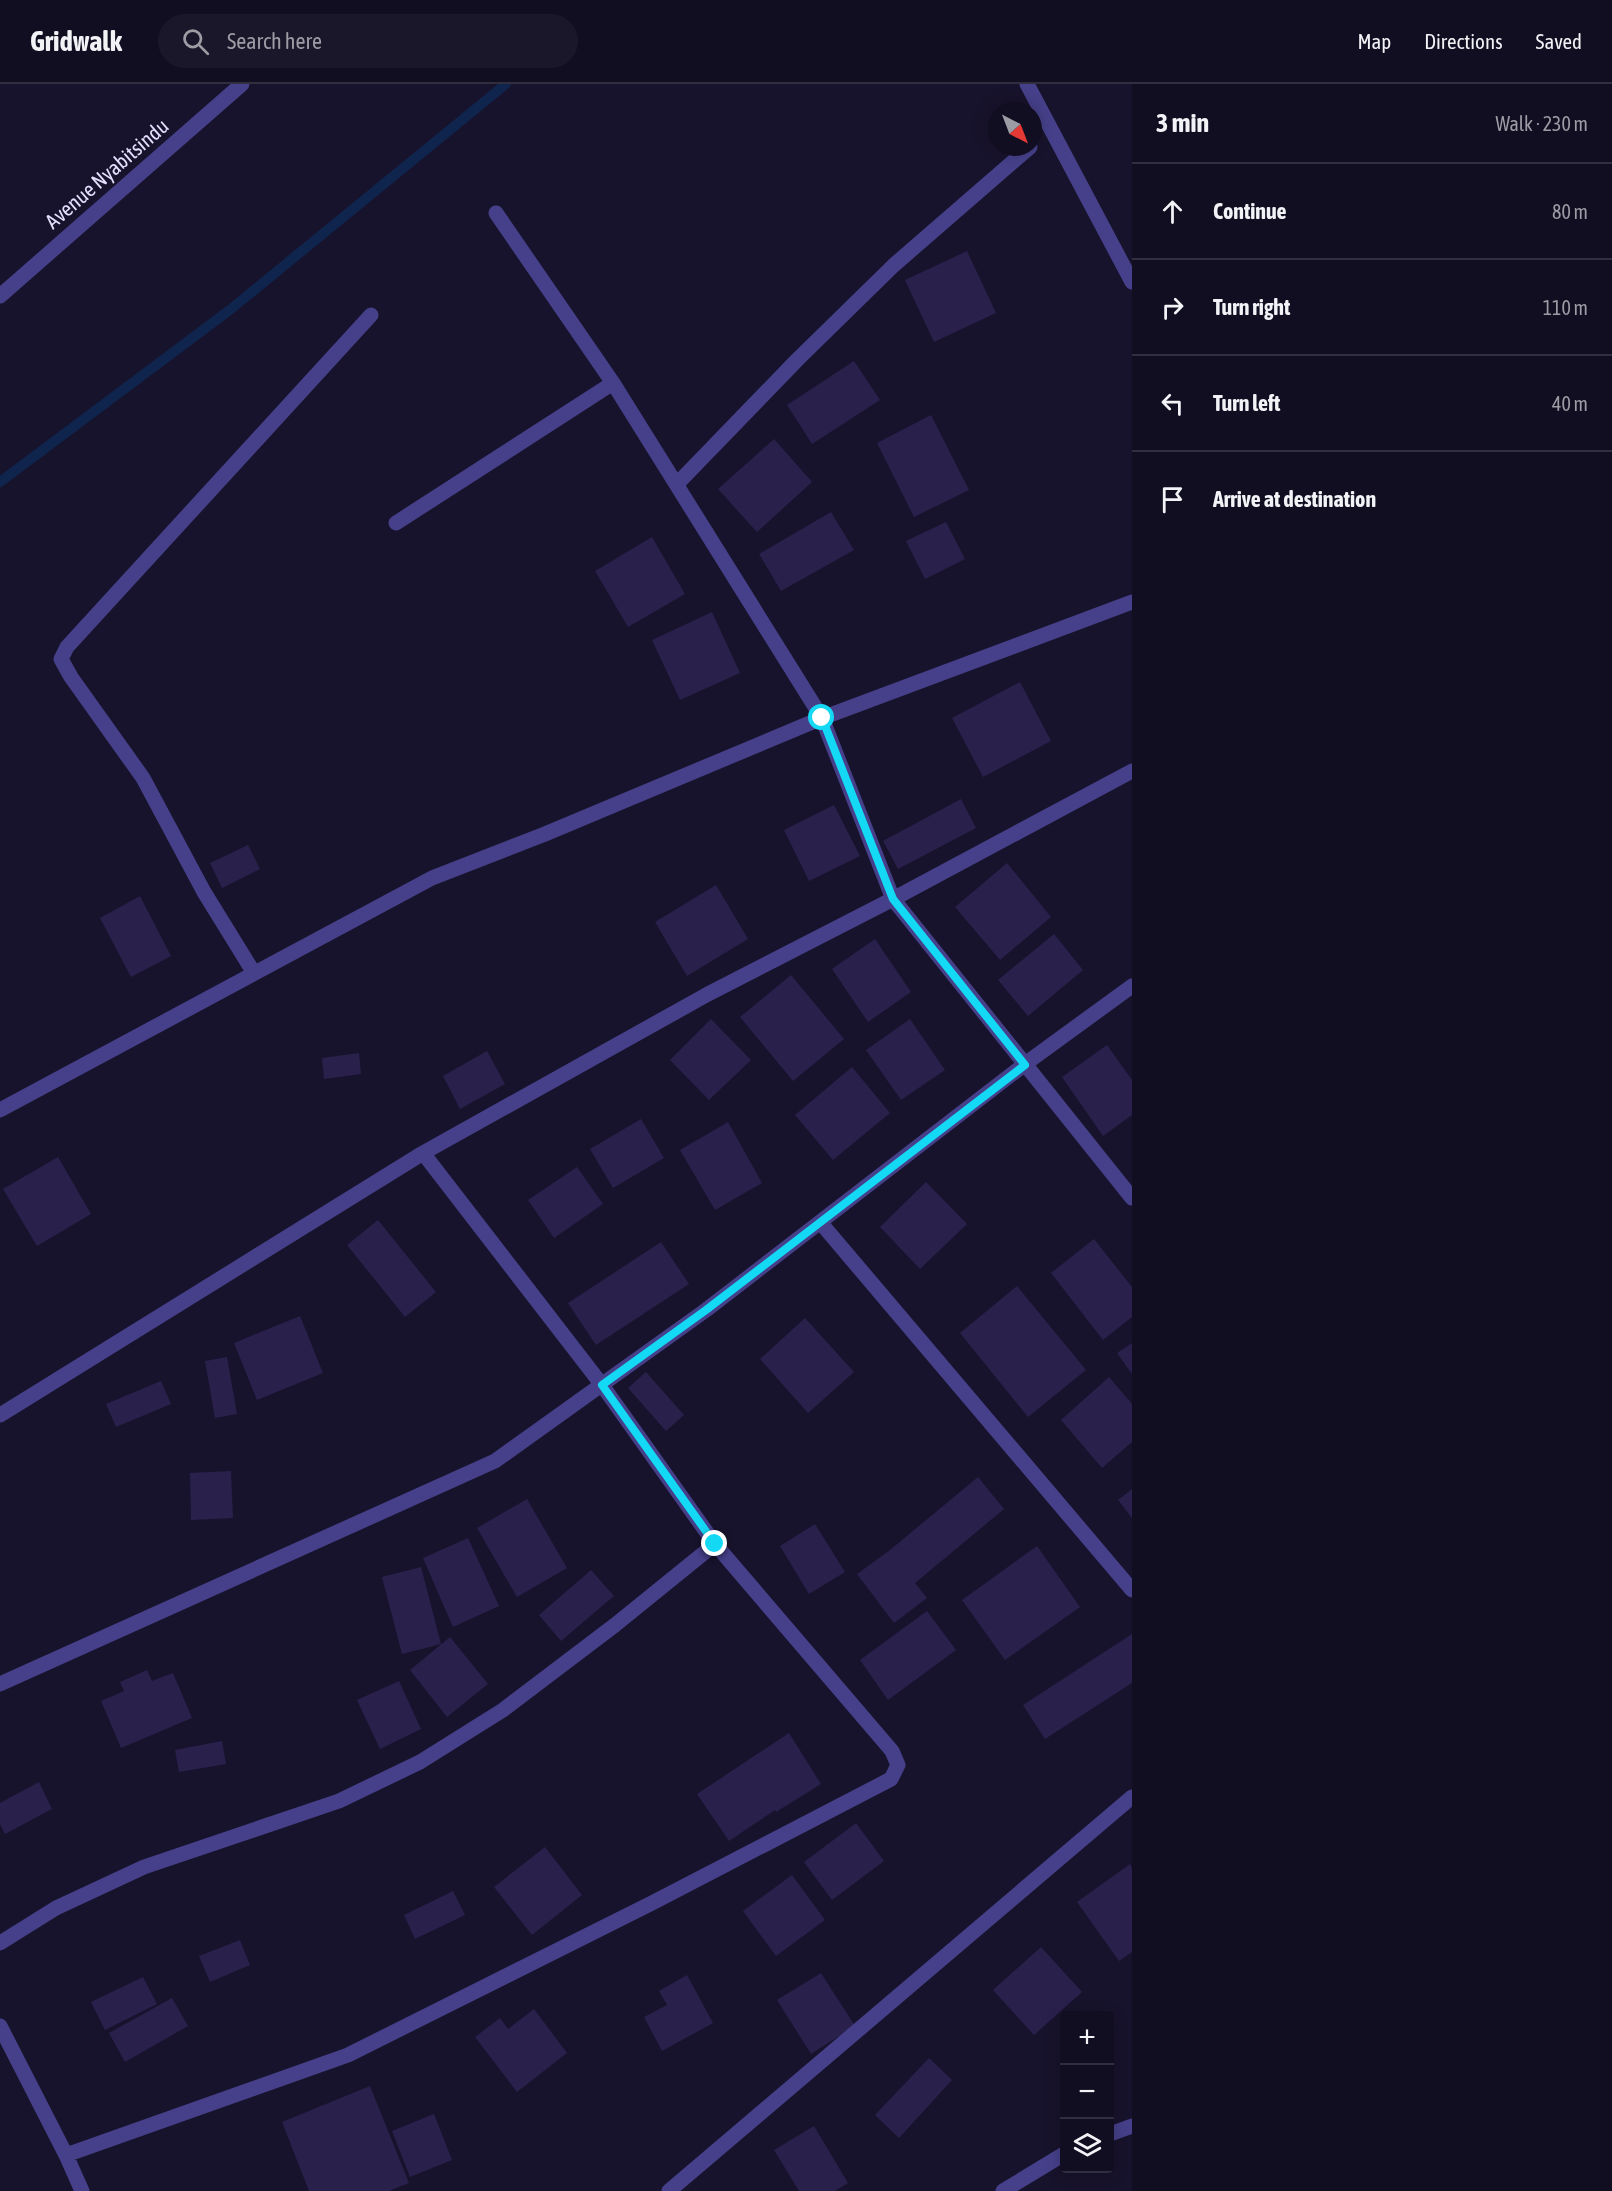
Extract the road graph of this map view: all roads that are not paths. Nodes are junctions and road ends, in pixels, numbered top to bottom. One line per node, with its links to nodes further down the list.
1 (242, 84): 8 (street, Avenue Nyabitsindu)
2 (1027, 84): 3 (street)
3 (1051, 129): 4 (street); 7 (street)
4 (1042, 137)
5 (1019, 156): 11 (street)
6 (496, 213): 10 (street)
7 (1132, 282)
8 (0, 296)
9 (370, 315): 17 (street)
10 (613, 383): 11 (street); 12 (street)
11 (677, 484): 14 (street)
12 (396, 523)
13 (1132, 602): 14 (street)
14 (822, 718): 16 (street); 17 (street)
15 (1132, 771): 16 (street)
16 (893, 899): 19 (street); 21 (street)
17 (254, 973): 20 (street)
18 (1132, 986): 19 (street)
19 (1025, 1065): 22 (street); 23 (street)
20 (0, 1110)
21 (423, 1153): 24 (street); 25 (street)
22 (1132, 1198)
23 (820, 1222): 24 (street); 27 (street)
24 (602, 1385): 26 (street); 28 (street)
25 (0, 1416)
26 (715, 1544): 30 (street); 34 (street)
27 (1132, 1590)
28 (0, 1683)
29 (1132, 1797): 37 (street)
30 (0, 1943)
31 (0, 2026): 34 (street)
32 (1132, 2126): 33 (street)
33 (1114, 2133)
34 (66, 2155): 36 (street)
35 (1060, 2157): 38 (street)
36 (82, 2191)
37 (669, 2191)
38 (1003, 2191)

